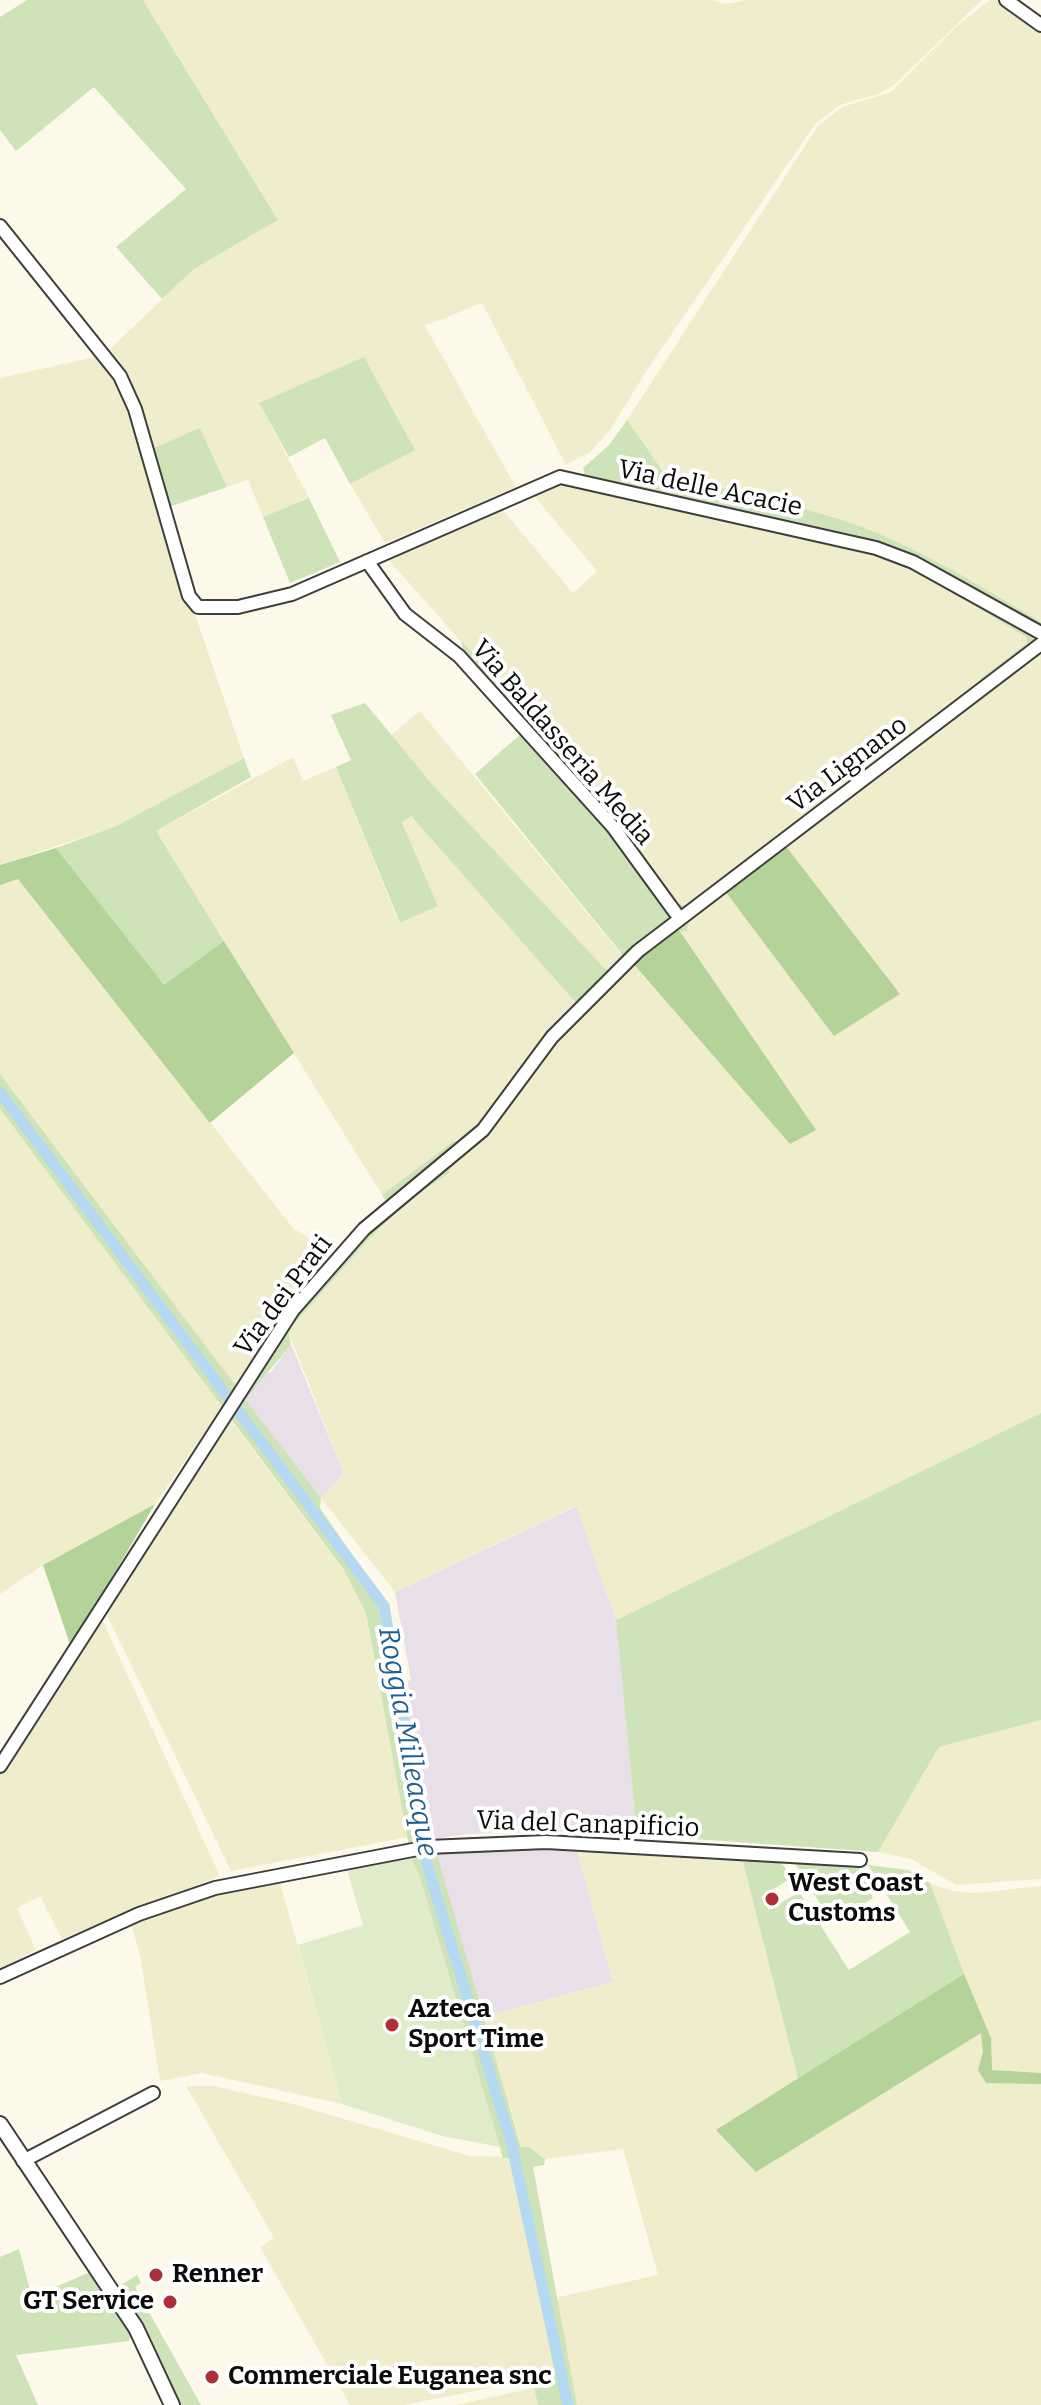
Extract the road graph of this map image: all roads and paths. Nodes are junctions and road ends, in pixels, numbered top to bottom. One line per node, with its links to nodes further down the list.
1 (1006, 0): 2 (street)
2 (1041, 25)
3 (0, 226): 4 (street)
4 (367, 561): 5 (street, Via delle Acacie); 7 (street, Via Baldasseria Media)
5 (1041, 633)
6 (1041, 644): 7 (street, Via Lignano)
7 (680, 919): 8 (street, Via dei Prati)
8 (0, 1766)
9 (860, 1860): 10 (street, Via del Canapificio)
10 (0, 1977)
11 (153, 2093): 13 (street)
12 (0, 2124): 13 (street)
13 (23, 2161): 14 (street)
14 (172, 2405)

